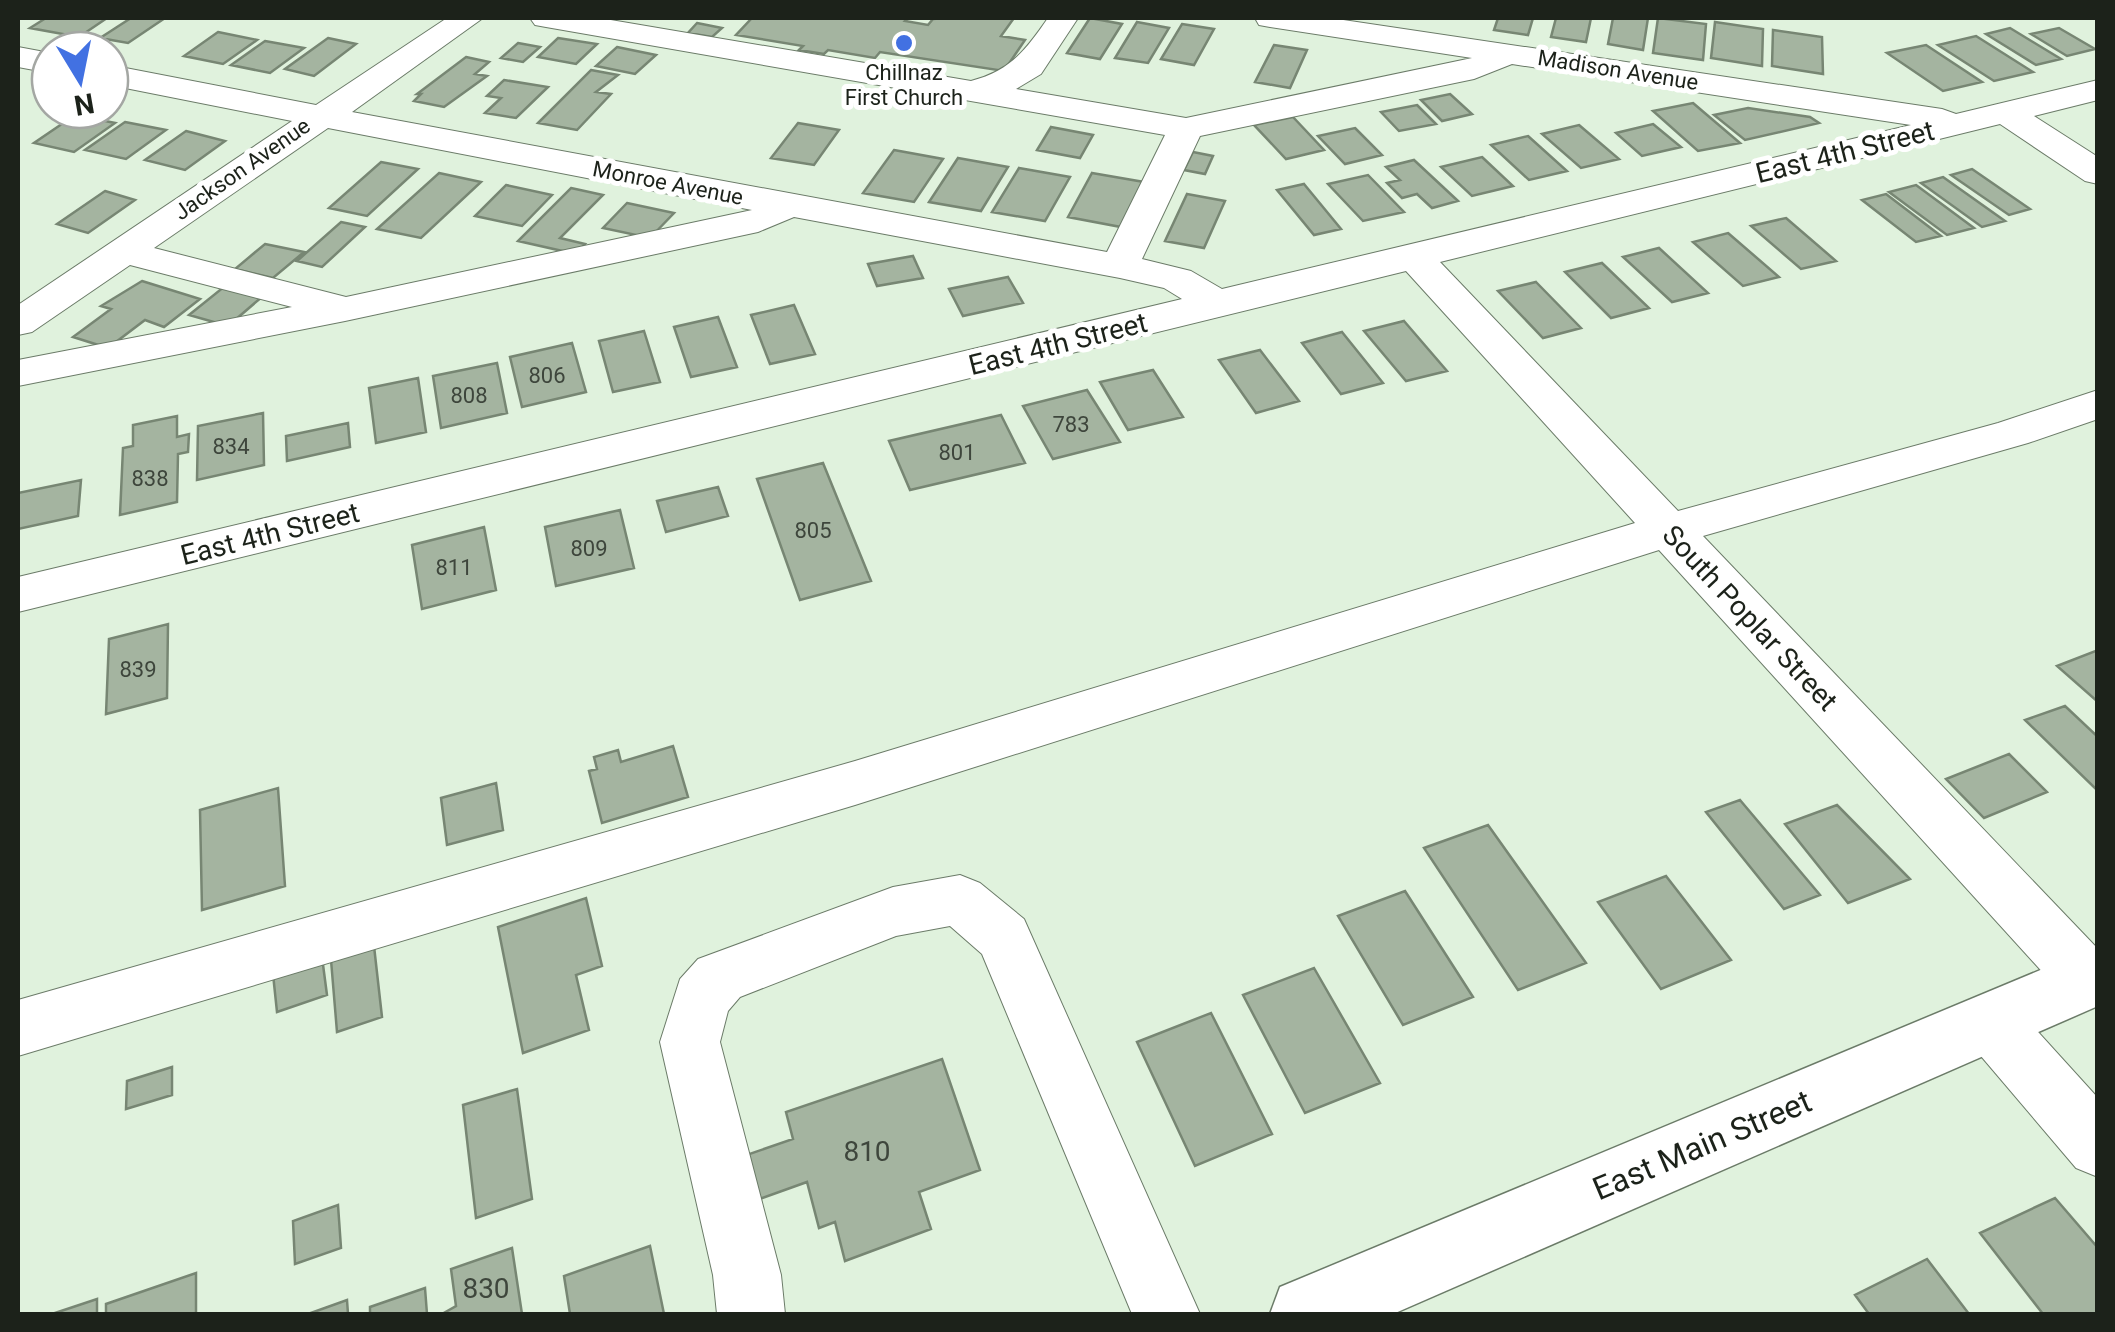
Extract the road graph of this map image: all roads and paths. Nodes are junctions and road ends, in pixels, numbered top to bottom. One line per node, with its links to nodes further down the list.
1 (468, 18): 10 (street, Jackson Avenue)
2 (546, 18): 7 (street)
3 (1062, 18): 7 (street)
4 (1270, 18): 5 (street, Madison Avenue)
5 (1513, 54): 11 (street, Madison Avenue); 12 (street)
6 (130, 79): 10 (street, Monroe Avenue)
7 (975, 90): 12 (street)
8 (2098, 90): 9 (street, East 4th Street)
9 (2006, 113): 11 (street, East 4th Street); 13 (street)
10 (320, 115): 14 (street, Monroe Avenue); 15 (street, Jackson Avenue)
11 (1966, 123): 16 (street, East 4th Street)
12 (1186, 128): 17 (street)
13 (2098, 173)
14 (788, 206): 17 (street, Monroe Avenue); 19 (street)
15 (122, 252): 19 (street); 20 (street, Jackson Avenue)
16 (1414, 256): 18 (street, East 4th Street); 23 (street, South Poplar Street)
17 (1120, 266): 18 (street, Monroe Avenue)
18 (1220, 305): 24 (street, East 4th Street)
19 (346, 309): 21 (street)
20 (18, 323)
21 (18, 373)
22 (2098, 404): 23 (street)
23 (1668, 530): 25 (street, South Poplar Street); 27 (street)
24 (18, 595)
25 (2092, 977): 26 (main road, East Main Street)
26 (1990, 1022): 28 (street); 31 (main road, East Main Street)
27 (18, 1028)
28 (2098, 1146)
29 (751, 1314): 30 (street)
30 (1166, 1314)
31 (1307, 1314)

